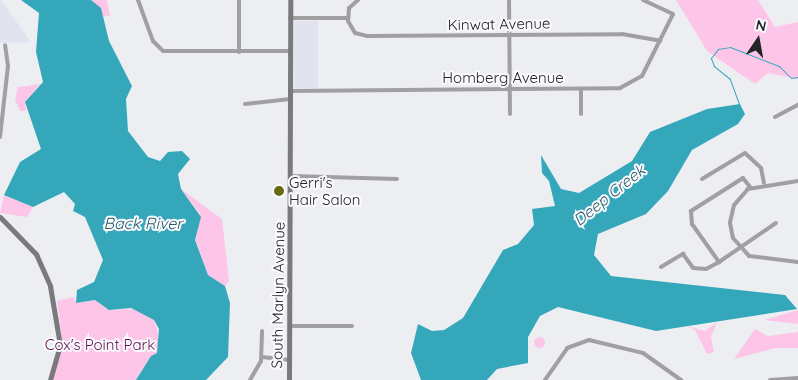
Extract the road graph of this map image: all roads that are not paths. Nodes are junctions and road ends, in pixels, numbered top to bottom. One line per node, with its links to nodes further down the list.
1 (138, 0): 13 (street)
2 (239, 0): 13 (street)
3 (290, 0): 7 (street, South Marlyn Avenue)
4 (358, 0): 8 (street)
5 (509, 0): 9 (street)
6 (643, 0): 10 (street, Homberg Avenue)
7 (290, 18): 8 (street); 12 (street, South Marlyn Avenue)
8 (347, 18): 9 (street, Kinwat Avenue)
9 (509, 35): 10 (street, Kinwat Avenue); 15 (street)
10 (660, 41): 14 (street, Homberg Avenue)
11 (5, 45): 23 (street)
12 (290, 51): 13 (street); 16 (street, South Marlyn Avenue)
13 (239, 52)
14 (581, 89): 15 (street, Homberg Avenue); 21 (street)
15 (510, 90): 16 (street, Homberg Avenue); 20 (street)
16 (291, 91): 17 (street, South Marlyn Avenue)
17 (291, 100): 18 (street); 24 (street, South Marlyn Avenue)
18 (246, 104)
19 (798, 105): 22 (street)
20 (510, 114)
21 (581, 114)
22 (775, 117)
23 (0, 137)
24 (292, 176): 25 (street); 36 (street, South Marlyn Avenue)
25 (397, 179)
26 (702, 179): 28 (street)
27 (798, 181): 28 (street)
28 (764, 183): 29 (street)
29 (751, 188): 32 (street); 33 (street)
30 (0, 217): 42 (street)
31 (776, 223): 32 (street)
32 (740, 248): 33 (street); 34 (street)
33 (719, 262): 35 (street)
34 (798, 262)
35 (661, 268)
36 (292, 326): 37 (street); 40 (street, South Marlyn Avenue)
37 (352, 326)
38 (262, 331): 39 (street)
39 (262, 358): 40 (street); 43 (street)
40 (290, 360): 44 (street, South Marlyn Avenue)
41 (798, 378): 47 (street)
42 (50, 380)
43 (250, 380)
44 (289, 380)
45 (545, 380): 46 (street)
46 (681, 380)
47 (770, 380)

